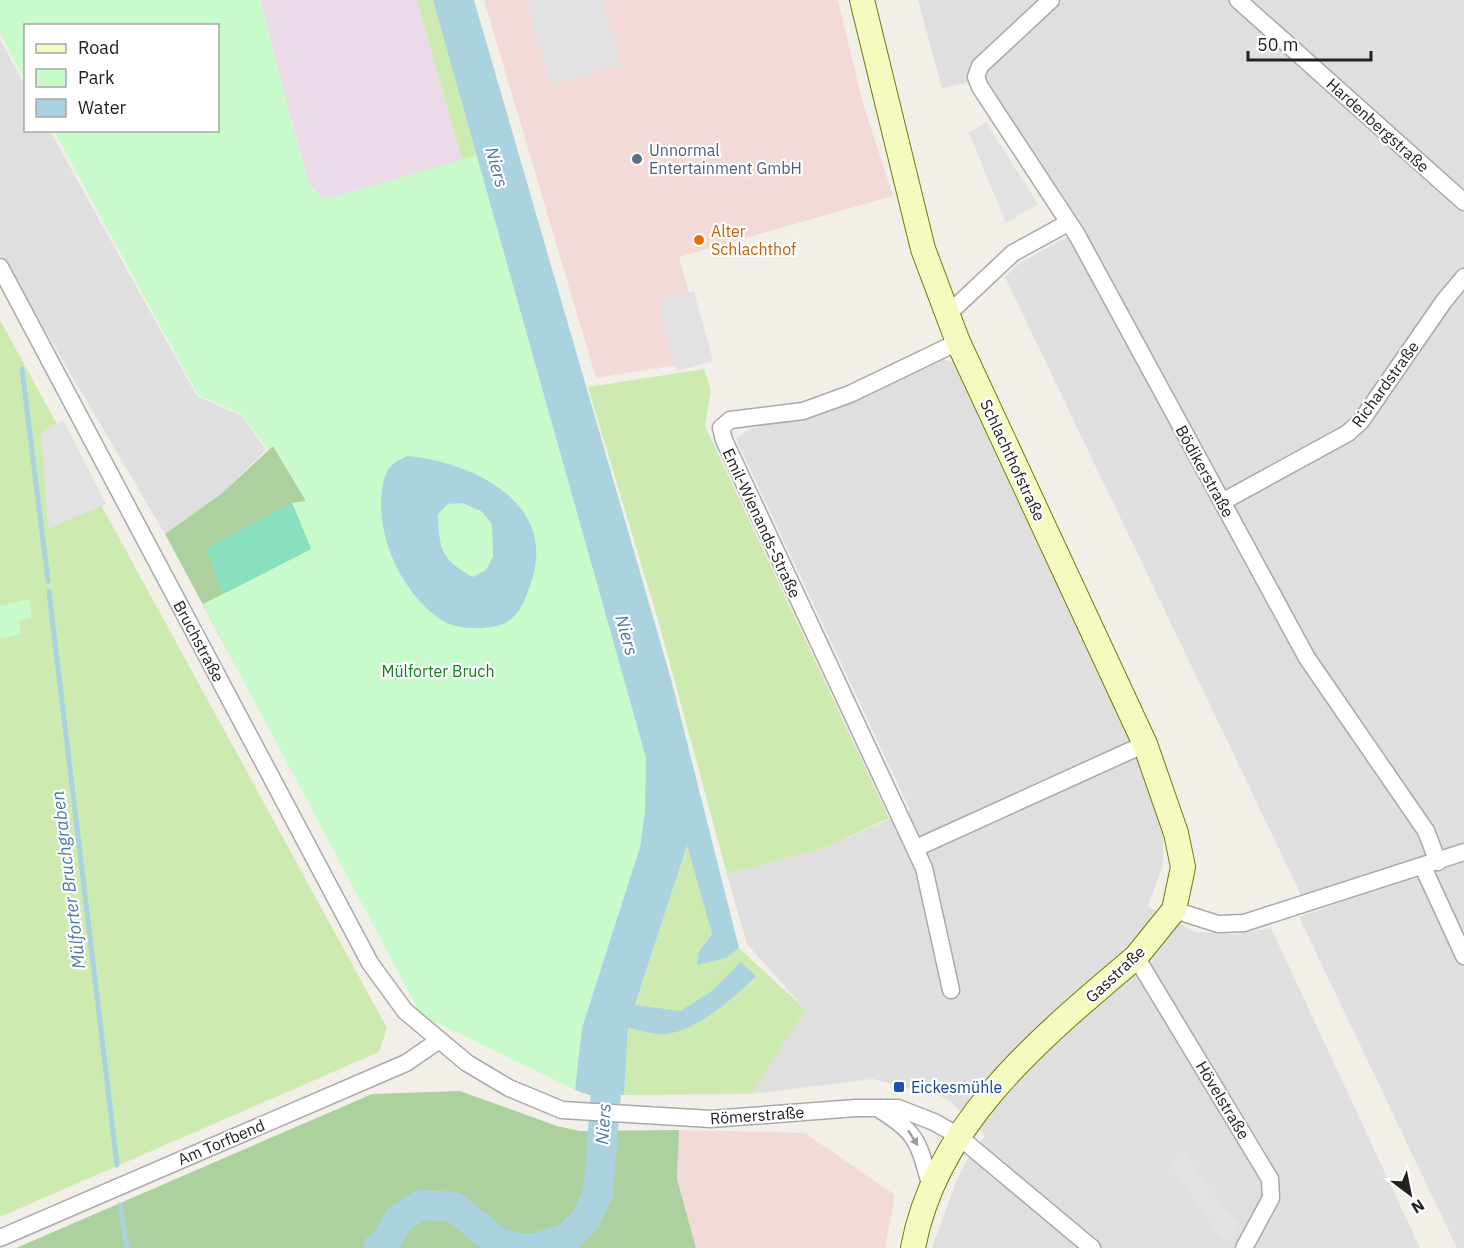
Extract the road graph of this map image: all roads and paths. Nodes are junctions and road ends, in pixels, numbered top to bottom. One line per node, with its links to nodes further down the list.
1 (862, 0): 8 (main road, Schlachthofstraße)
2 (1051, 0): 5 (street, Bödikerstraße)
3 (1238, 0): 4 (street, Hardenbergstraße)
4 (1464, 202)
5 (1068, 223): 8 (street); 10 (street, Bödikerstraße)
6 (0, 267): 19 (street, Bruchstraße)
7 (1464, 277): 10 (street, Richardstraße)
8 (948, 314): 9 (main road, Schlachthofstraße)
9 (958, 342): 11 (main road, Schlachthofstraße); 12 (street, Emil-Wienands-Straße)
10 (1222, 502): 14 (street, Bödikerstraße)
11 (1145, 744): 12 (street); 15 (main road, Schlachthofstraße)
12 (916, 848): 18 (street, Emil-Wienands-Straße)
13 (1464, 852): 14 (street)
14 (1430, 864): 15 (street); 16 (street, Bödikerstraße)
15 (1174, 910): 17 (main road, Gasstraße)
16 (1464, 956)
17 (1136, 957): 22 (main road, Gasstraße); 27 (street, Hövelstraße)
18 (951, 990)
19 (405, 1011): 20 (street, Römerstraße)
20 (438, 1041): 21 (street, Römerstraße); 24 (street, Am Torfbend)
21 (876, 1108): 22 (street, Römerstraße); 23 (street, one-way to 23)
22 (957, 1135): 23 (main road, Gasstraße); 26 (street, Römerstraße)
23 (930, 1184): 25 (main road, Gasstraße)
24 (0, 1238)
25 (913, 1248)
26 (1092, 1248)
27 (1244, 1248)

